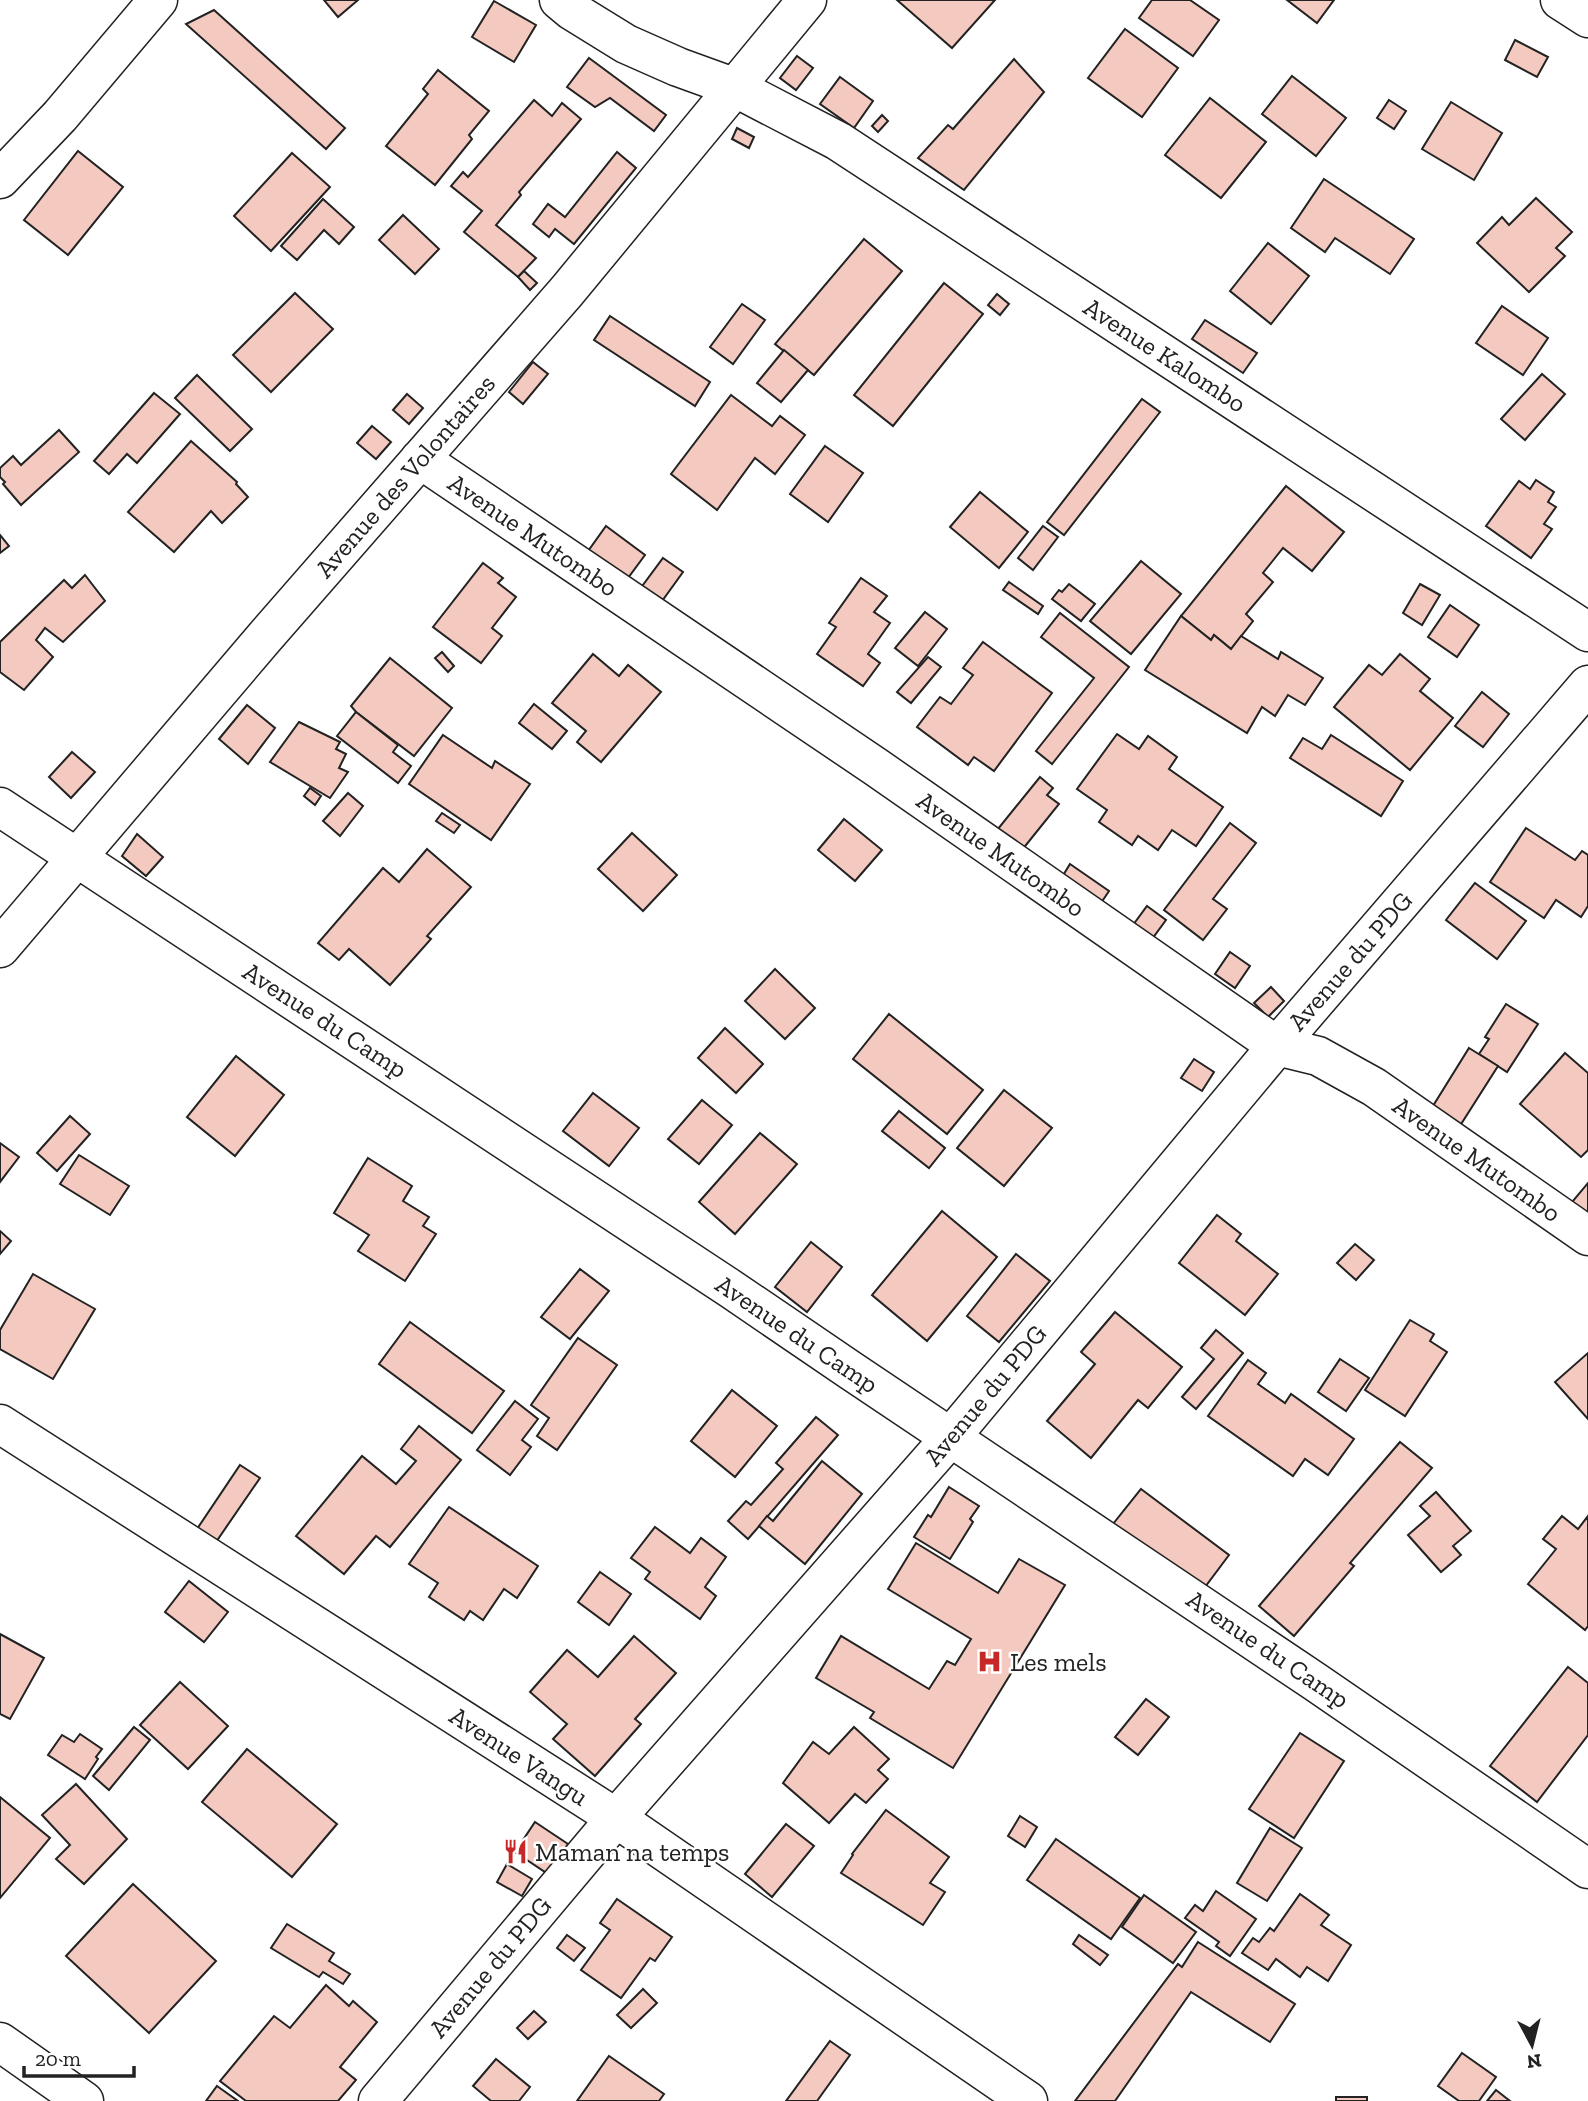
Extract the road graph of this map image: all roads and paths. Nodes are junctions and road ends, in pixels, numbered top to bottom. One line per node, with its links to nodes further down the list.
1 (158, 0): 7 (street)
2 (559, 0): 6 (street, Avenue Kalombo)
3 (807, 0): 6 (street, Avenue des Volontaires)
4 (1560, 0): 5 (street)
5 (1588, 18)
6 (736, 88): 8 (street, Avenue des Volontaires); 9 (street, Avenue Kalombo)
7 (0, 179)
8 (421, 459): 12 (street, Avenue des Volontaires); 14 (street, Avenue Mutombo)
9 (1588, 632)
10 (1588, 685): 14 (street, Avenue du PDG)
11 (0, 807): 12 (street, Avenue du Camp)
12 (78, 857): 13 (street, Avenue des Volontaires); 17 (street, Avenue du Camp)
13 (0, 948)
14 (1277, 1046): 15 (street, Avenue Mutombo); 17 (street, Avenue du PDG)
15 (1588, 1236)
16 (0, 1424): 18 (street, Avenue Vangu)
17 (950, 1438): 18 (street, Avenue du PDG); 19 (street, Avenue du Camp)
18 (616, 1818): 22 (street, Avenue du PDG); 23 (street, Avenue Vangu)
19 (1588, 1869)
20 (0, 2042): 21 (street)
21 (84, 2101)
22 (378, 2101)
23 (1028, 2101)

